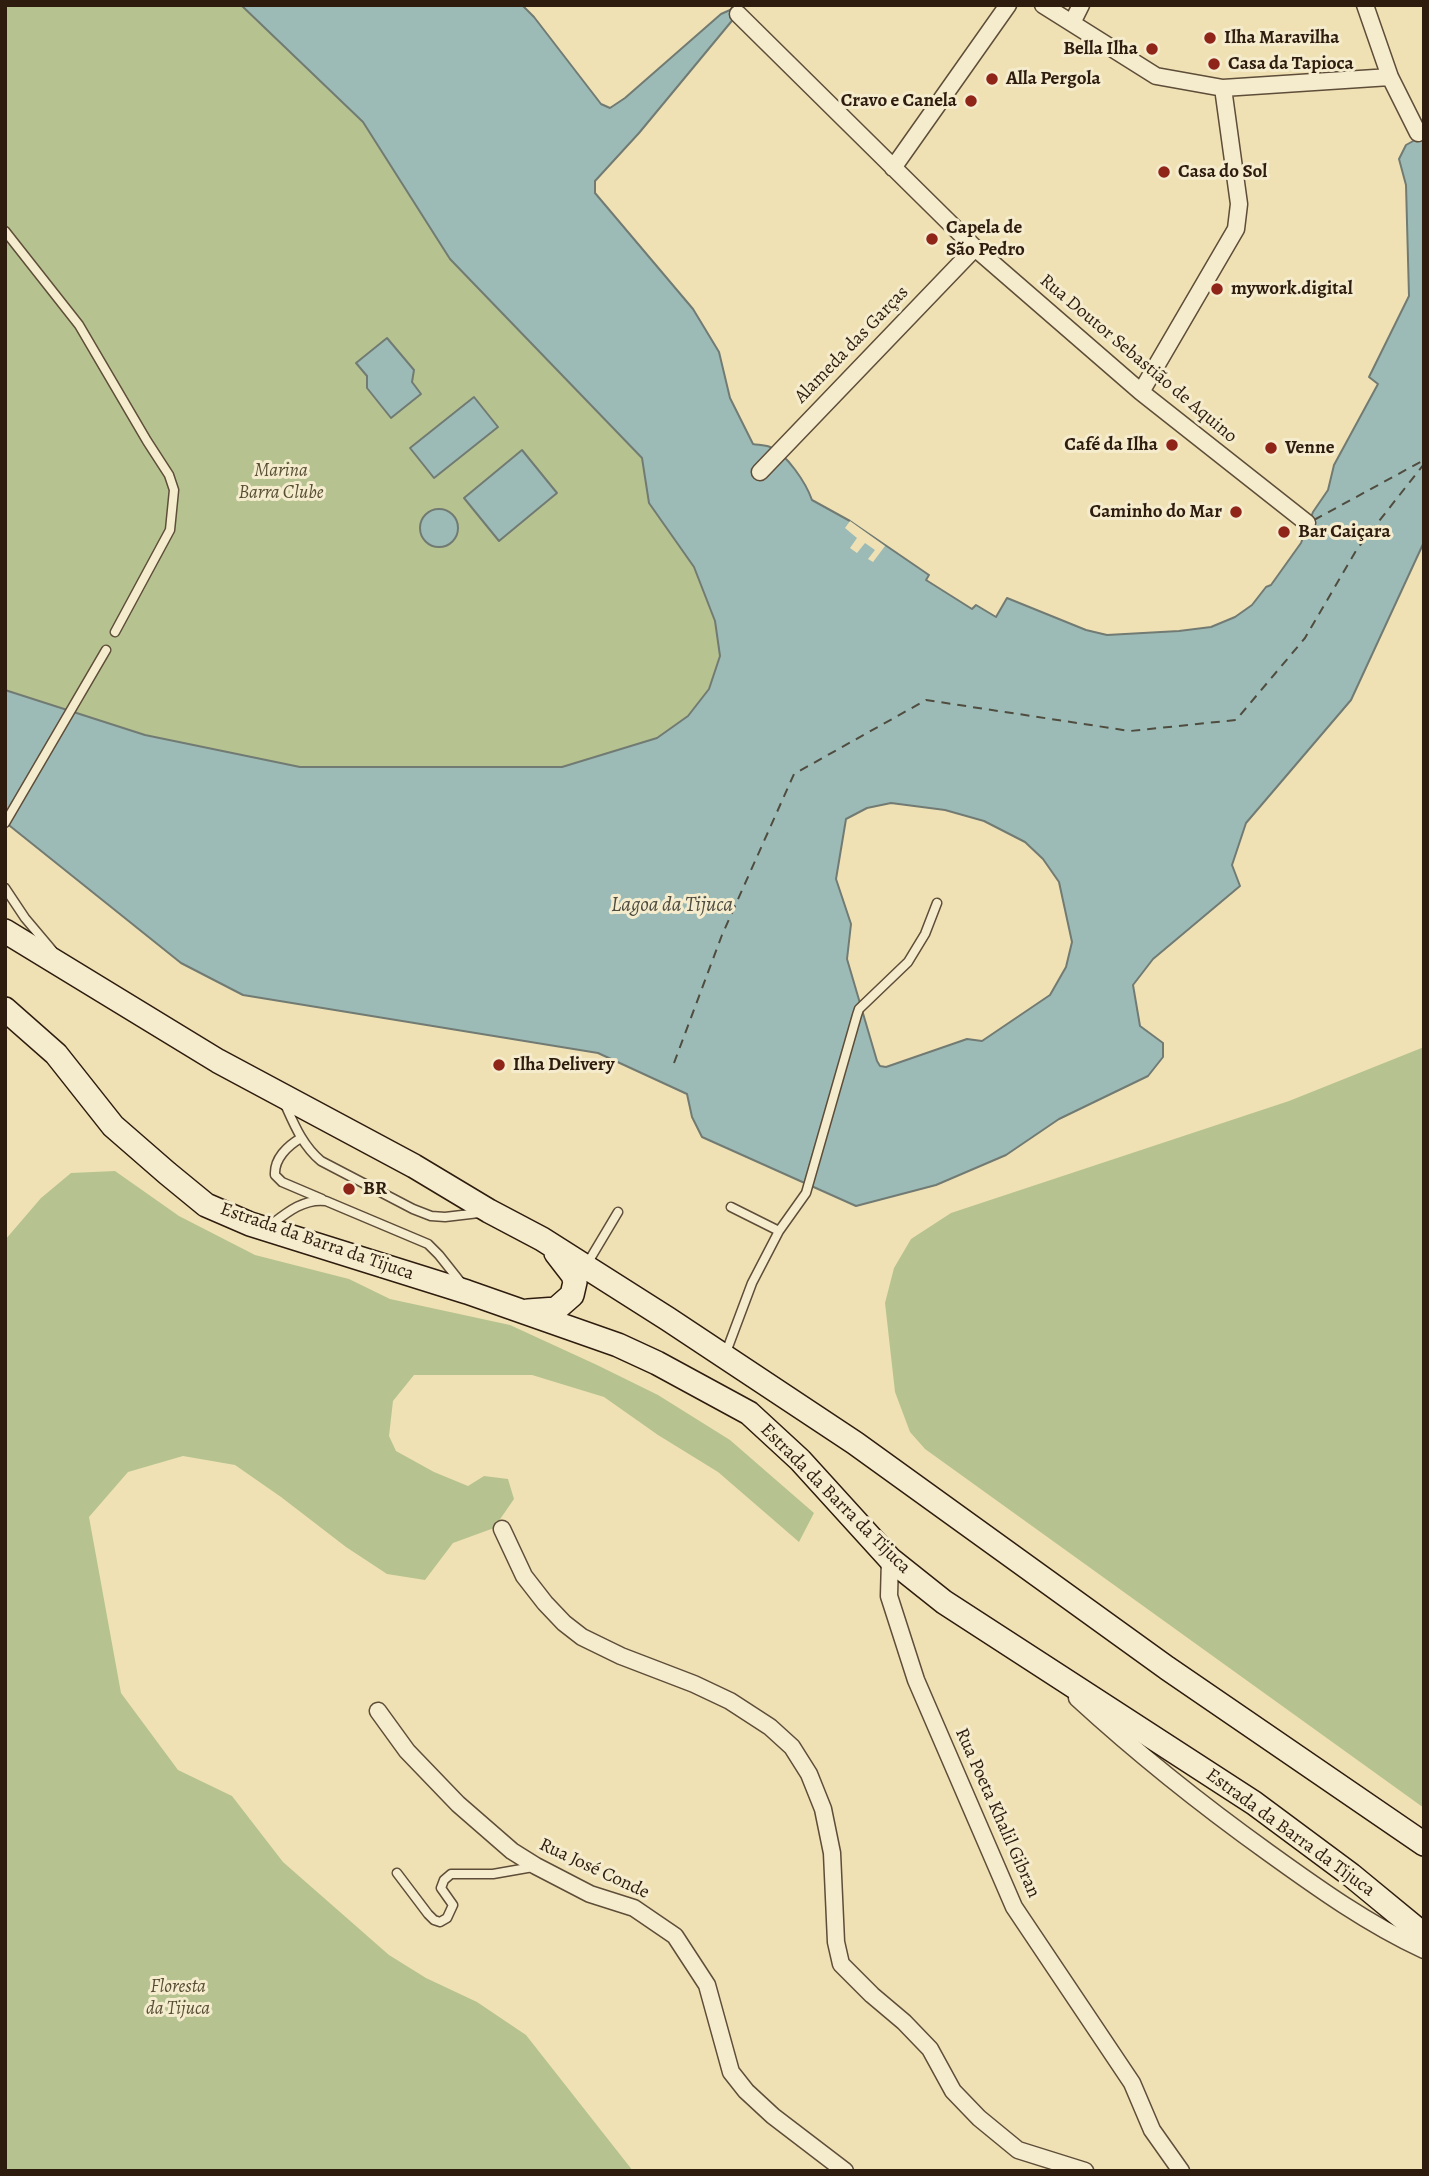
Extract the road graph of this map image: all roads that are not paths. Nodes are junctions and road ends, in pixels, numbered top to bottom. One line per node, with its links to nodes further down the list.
1 (1008, 5): 10 (street)
2 (1043, 5): 6 (street)
3 (1081, 5): 6 (street)
4 (1365, 5): 7 (street)
5 (738, 14): 10 (street, Rua Doutor Sebastião de Aquino)
6 (1072, 23): 8 (street)
7 (1390, 77): 8 (street); 9 (street)
8 (1223, 88): 13 (street)
9 (1418, 133)
10 (893, 168): 12 (street, Rua Doutor Sebastião de Aquino)
11 (5, 231): 16 (lane)
12 (975, 248): 13 (street, Rua Doutor Sebastião de Aquino); 14 (street, Alameda das Garças)
13 (1141, 392): 15 (street, Rua Doutor Sebastião de Aquino)
14 (760, 472)
15 (1307, 523)
16 (115, 632)
17 (106, 650): 18 (lane)
18 (5, 823)
19 (5, 888): 22 (lane)
20 (937, 903): 31 (lane)
21 (5, 931): 22 (main road, Estrada da Barra da Tijuca)
22 (65, 966): 24 (main road, Estrada da Barra da Tijuca)
23 (5, 1009): 30 (main road, Estrada da Barra da Tijuca)
24 (280, 1093): 25 (lane); 28 (main road, Estrada da Barra da Tijuca)
25 (300, 1138): 26 (lane); 28 (lane)
26 (326, 1201): 30 (lane); 34 (lane)
27 (731, 1206): 31 (lane)
28 (489, 1211): 32 (main road, Estrada da Barra da Tijuca)
29 (618, 1212): 33 (lane)
30 (266, 1228): 34 (main road, Estrada da Barra da Tijuca)
31 (779, 1230): 36 (lane)
32 (542, 1239): 33 (main road, Estrada da Barra da Tijuca); 35 (main road)
33 (585, 1266): 36 (main road, Estrada da Barra da Tijuca)
34 (467, 1292): 35 (main road, Estrada da Barra da Tijuca)
35 (517, 1310): 38 (main road, Estrada da Barra da Tijuca)
36 (725, 1357): 41 (main road, Estrada da Barra da Tijuca)
37 (502, 1530): 48 (street)
38 (890, 1559): 39 (main road, Estrada da Barra da Tijuca); 46 (street, Rua Poeta Khalil Gibran)
39 (1034, 1659): 44 (main road, Estrada da Barra da Tijuca); 45 (street)
40 (378, 1711): 42 (street, Rua José Conde)
41 (1424, 1844)
42 (536, 1866): 43 (lane); 47 (street, Rua José Conde)
43 (397, 1873)
44 (1424, 1934)
45 (1424, 1950)
46 (1177, 2170)
47 (845, 2171)
48 (1085, 2171)

